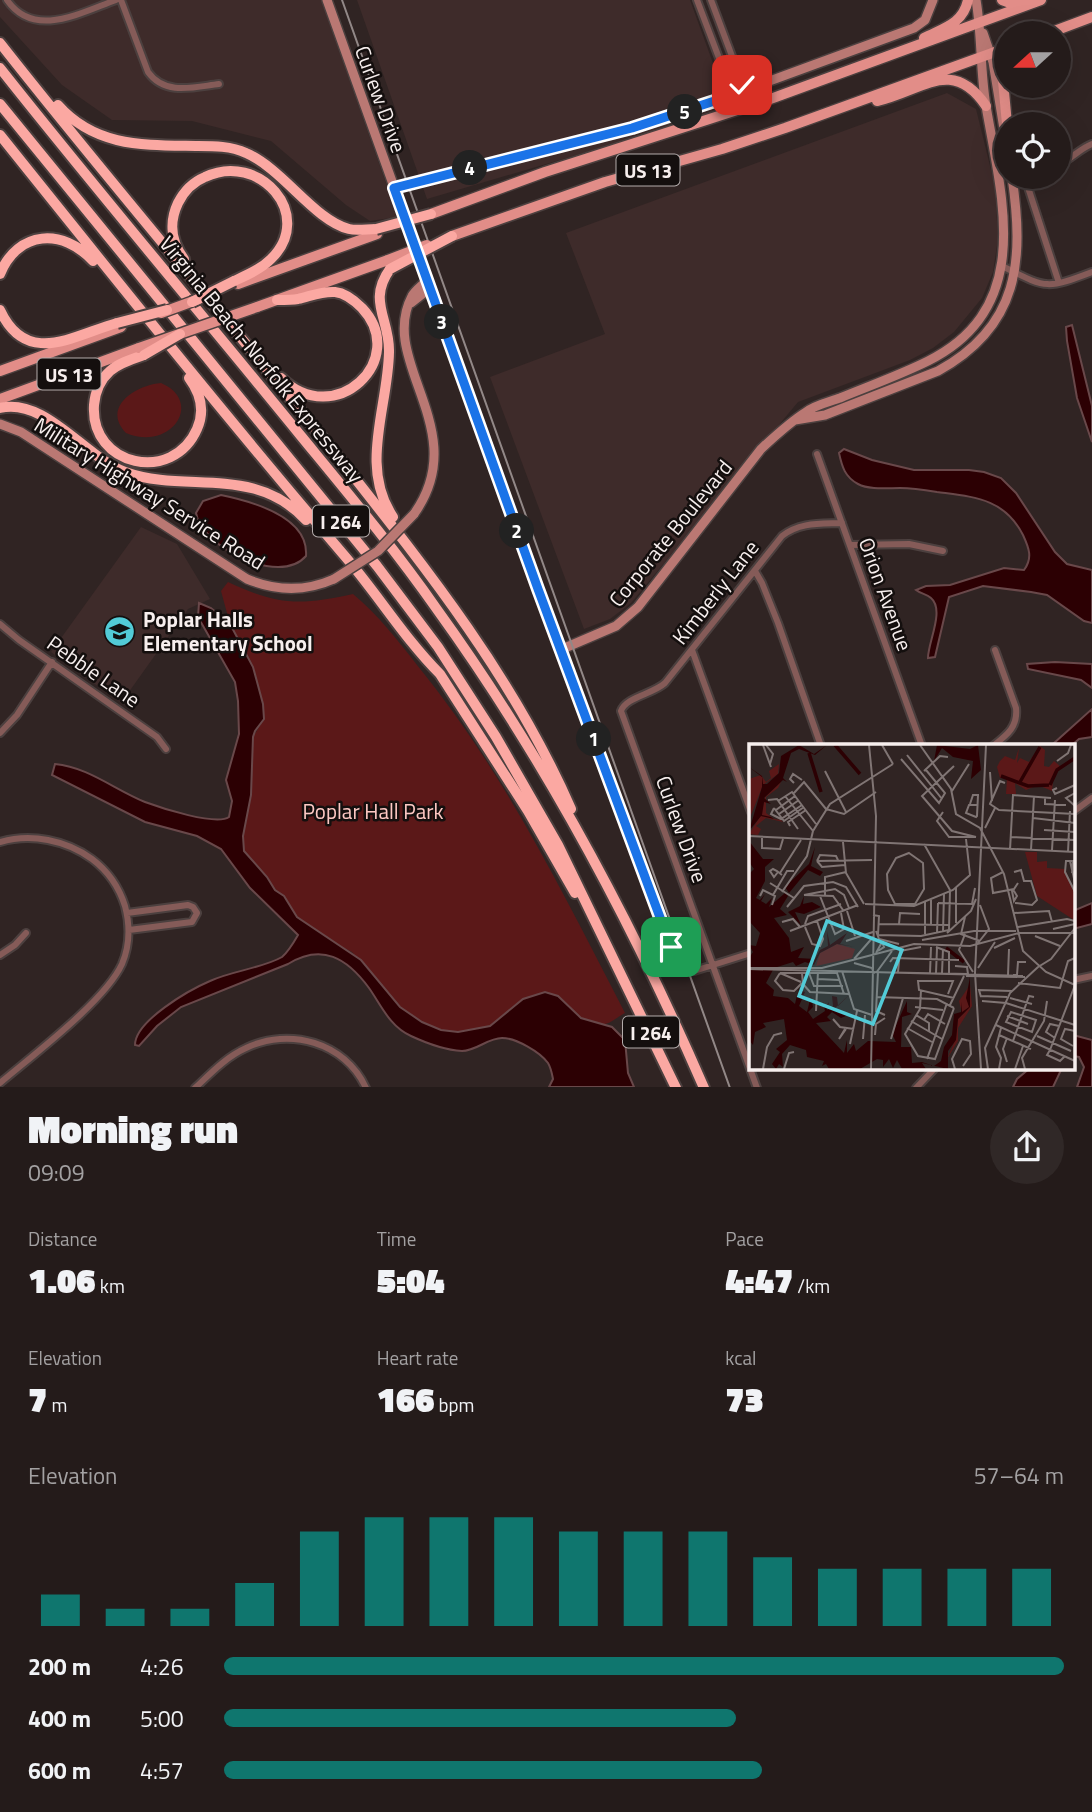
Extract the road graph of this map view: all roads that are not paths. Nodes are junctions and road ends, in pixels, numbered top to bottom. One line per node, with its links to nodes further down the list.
1 (7, 0): 2 (street)
2 (118, 0): 25 (street)
3 (327, 0): 37 (street, Curlew Drive)
4 (697, 0): 18 (street)
5 (711, 0): 17 (street)
6 (933, 0): 26 (street)
7 (968, 0): 21 (main road)
8 (976, 0): 13 (street, Corporate Boulevard)
9 (1002, 0): 10 (main road)
10 (1023, 0)
11 (1041, 0): 13 (main road, US 13)
12 (1092, 18): 14 (main road)
13 (980, 23): 21 (main road, US 13); 22 (street, Corporate Boulevard)
14 (1078, 23): 15 (main road); 16 (main road)
15 (1071, 25)
16 (1071, 26)
17 (724, 35): 18 (street); 26 (street)
18 (712, 39): 27 (street)
19 (0, 43): 23 (highway)
20 (994, 53): 22 (main road, US 13)
21 (889, 55): 40 (main road, US 13)
22 (985, 56): 29 (street, Corporate Boulevard); 30 (main road, US 13); 31 (street, Corporate Boulevard)
23 (14, 61): 41 (highway); 56 (highway)
24 (0, 68): 89 (highway, Virginia Beach-Norfolk Expressway / I 264)
25 (219, 84)
26 (745, 91): 27 (street)
27 (733, 95): 37 (street)
28 (0, 104): 97 (highway, Virginia Beach-Norfolk Expressway / I 264)
29 (986, 106): 30 (main road); 32 (street, Corporate Boulevard)
30 (835, 111): 42 (main road, US 13)
31 (999, 112)
32 (991, 129): 34 (street); 44 (street, Corporate Boulevard)
33 (0, 135): 52 (highway)
34 (994, 139)
35 (1092, 145): 36 (street)
36 (1071, 158)
37 (394, 188): 50 (street, Curlew Drive)
38 (1014, 189): 45 (street, Corporate Boulevard)
39 (1030, 189): 49 (street)
40 (431, 214): 41 (highway, bridge)
41 (377, 231): 48 (main road)
42 (457, 234): 43 (highway, bridge)
43 (389, 264): 51 (main road); 72 (highway)
44 (1002, 266): 45 (street); 65 (street, Corporate Boulevard)
45 (1015, 272): 49 (street); 65 (street, Corporate Boulevard)
46 (1092, 272): 49 (street)
47 (0, 274): 52 (highway)
48 (236, 283): 53 (highway, bridge); 56 (highway)
49 (1059, 283)
50 (429, 284): 66 (street, Military Highway Service Road, bridge); 75 (street, Curlew Drive)
51 (277, 300): 59 (main road, bridge); 60 (highway)
52 (134, 301): 58 (highway)
53 (191, 302): 55 (main road, bridge)
54 (0, 310): 57 (highway)
55 (167, 310): 57 (highway, bridge)
56 (218, 310): 60 (highway)
57 (119, 325): 62 (main road, US 13)
58 (157, 329): 61 (highway); 71 (highway)
59 (180, 334): 61 (highway, bridge)
60 (248, 346): 72 (highway)
61 (141, 351): 63 (main road, US 13)
62 (0, 371)
63 (0, 399)
64 (0, 408): 71 (highway)
65 (795, 420): 75 (street, Corporate Boulevard)
66 (0, 424)
67 (817, 454): 68 (street, Orion Avenue)
68 (842, 523): 69 (street, Orion Avenue); 73 (street, Kimberly Lane)
69 (850, 545): 70 (street); 82 (street, Orion Avenue)
70 (943, 551)
71 (346, 557): 97 (highway)
72 (425, 567): 89 (highway)
73 (755, 571): 76 (street, Kimberly Lane); 81 (street)
74 (0, 624): 78 (street, Pebble Lane)
75 (560, 650): 95 (street, Curlew Drive)
76 (692, 650): 79 (street, Kimberly Lane); 86 (street)
77 (995, 650): 83 (street)
78 (52, 662): 80 (street); 84 (street, Pebble Lane)
79 (624, 704): 95 (street, Curlew Drive)
80 (0, 733)
81 (820, 744)
82 (921, 744)
83 (995, 744)
84 (166, 749)
85 (1092, 798): 87 (street)
86 (749, 807)
87 (1074, 811)
88 (0, 842): 90 (street)
89 (593, 860): 106 (highway, Virginia Beach-Norfolk Expressway / I 264)
90 (127, 914): 91 (street); 91 (street)
91 (129, 930): 102 (street)
92 (26, 933): 94 (street)
93 (749, 954): 95 (street)
94 (0, 955)
95 (713, 966): 99 (street, Curlew Drive)
96 (1092, 976): 98 (street)
97 (624, 977): 105 (highway, Virginia Beach-Norfolk Expressway / I 264)
98 (1074, 980)
99 (749, 1062)
100 (752, 1070): 107 (street, Curlew Drive)
101 (934, 1070): 108 (street)
102 (0, 1083)
103 (194, 1087): 104 (street)
104 (366, 1087)
105 (676, 1087)
106 (704, 1087)
107 (757, 1087)
108 (916, 1087)

